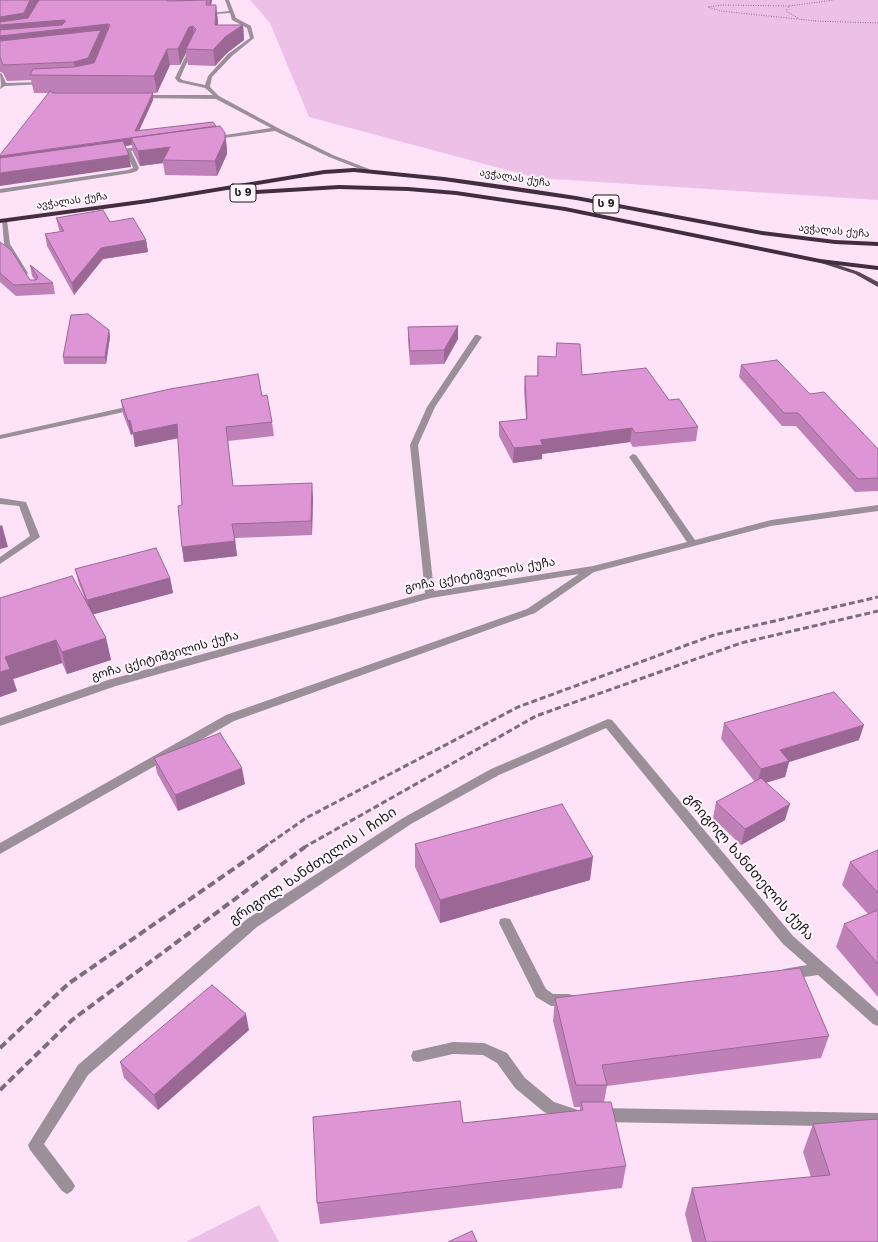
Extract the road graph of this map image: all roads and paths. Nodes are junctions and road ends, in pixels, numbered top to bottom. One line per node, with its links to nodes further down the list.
1 (227, 0): 4 (street)
2 (834, 0): 3 (path)
3 (789, 6): 6 (path); 6 (path)
4 (232, 12): 5 (street); 12 (street)
5 (201, 14)
6 (816, 21): 7 (path)
7 (878, 23)
8 (194, 44): 12 (street)
9 (0, 74): 11 (street)
10 (48, 83): 11 (street)
11 (2, 87)
12 (207, 87): 13 (street)
13 (217, 96): 14 (street); 15 (street)
14 (136, 97)
15 (276, 129): 16 (street); 20 (street)
16 (205, 140)
17 (151, 147): 18 (street)
18 (128, 150): 19 (street); 24 (street)
19 (105, 153)
20 (331, 156): 21 (street); 22 (street)
21 (367, 170): 22 (highway, ავჭალას ქუჩა / ს 9); 27 (highway, ავჭალას ქუჩა / ს 9)
22 (333, 171): 23 (highway); 25 (highway, ავჭალას ქუჩა / ს 9)
23 (339, 187): 25 (highway, ავჭალას ქუჩა / ს 9); 28 (highway, ავჭალას ქუჩა / ს 9)
24 (0, 191)
25 (148, 201): 26 (highway, ავჭალას ქუჩა / ს 9)
26 (2, 220): 30 (street)
27 (878, 244)
28 (820, 261): 29 (highway, ავჭალას ქუჩა / ს 9); 31 (main road)
29 (878, 268)
30 (28, 276)
31 (878, 285)
32 (478, 337): 41 (street)
33 (145, 405): 34 (street)
34 (0, 437)
35 (633, 457): 38 (street)
36 (0, 501): 39 (street)
37 (878, 508): 38 (street, გოჩა ცქიტიშვილის ქუჩა)
38 (692, 543): 40 (street, გოჩა ცქიტიშვილის ქუჩა)
39 (0, 561)
40 (593, 569): 41 (street, გოჩა ცქიტიშვილის ქუჩა); 44 (street)
41 (430, 595): 42 (street, გოჩა ცქიტიშვილის ქუჩა)
42 (0, 722)
43 (608, 723): 46 (street, გრიგოლ ხანძთელის ქუჩა); 52 (street, გრიგოლ ხანძთელის I ჩიხი)
44 (0, 849)
45 (505, 923): 48 (street)
46 (821, 969): 47 (street); 49 (street, გრიგოლ ხანძთელის ქუჩა)
47 (774, 975)
48 (584, 998)
49 (878, 1020)
50 (418, 1056): 51 (street)
51 (878, 1120)
52 (67, 1186)

